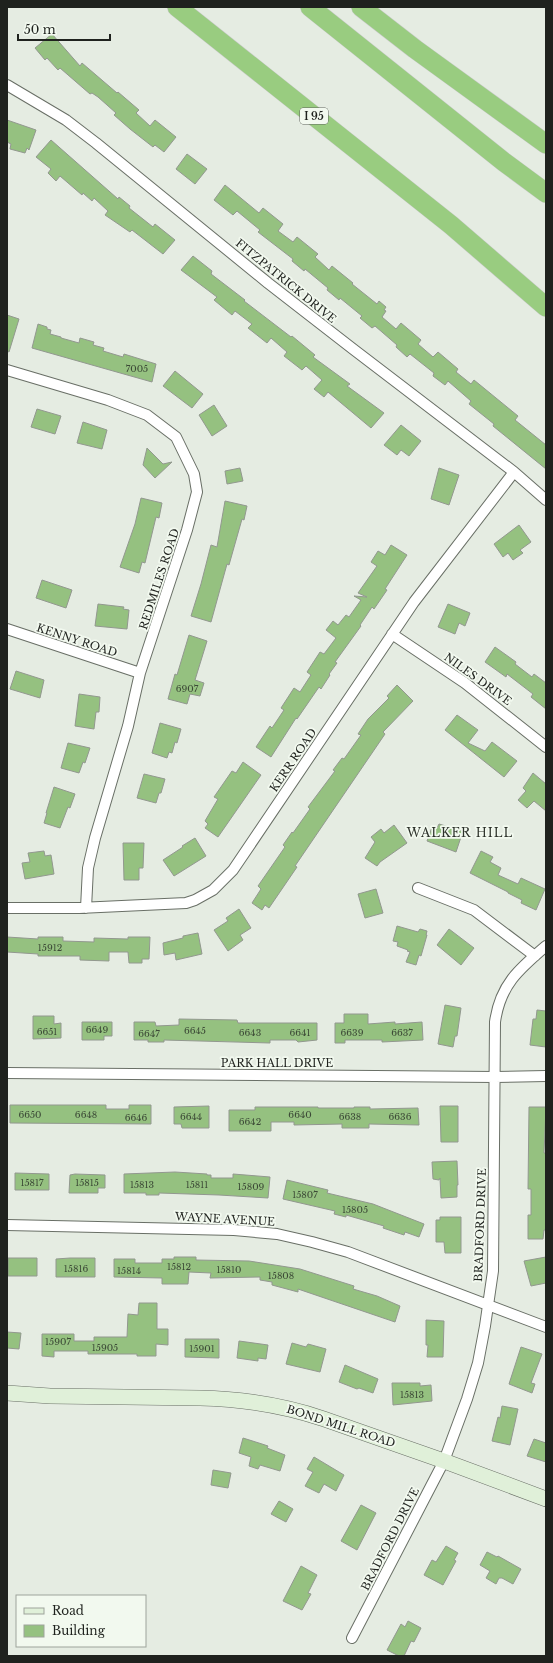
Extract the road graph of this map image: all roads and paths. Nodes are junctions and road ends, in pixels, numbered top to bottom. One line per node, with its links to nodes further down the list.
1 (177, 7): 7 (highway, I 95)
2 (310, 7): 6 (highway)
3 (361, 7): 5 (highway)
4 (7, 85): 11 (street, FITZPATRICK DRIVE)
5 (546, 143)
6 (546, 194)
7 (451, 225): 8 (highway, I 95); 9 (highway)
8 (546, 296)
9 (546, 307)
10 (7, 370): 15 (street, REDMILES ROAD)
11 (514, 472): 12 (street, FITZPATRICK DRIVE); 14 (street, KERR ROAD)
12 (546, 500)
13 (7, 629): 15 (street, KENNY ROAD)
14 (392, 634): 16 (street, NILES DRIVE); 19 (street, KERR ROAD)
15 (140, 673): 19 (street, REDMILES ROAD)
16 (546, 747)
17 (418, 888): 21 (street)
18 (7, 908): 19 (street, KERR ROAD)
19 (86, 908)
20 (546, 946): 21 (street, BRADFORD DRIVE)
21 (535, 956): 24 (street, BRADFORD DRIVE)
22 (7, 1073): 24 (street, PARK HALL DRIVE)
23 (546, 1076): 24 (street, PARK HALL DRIVE)
24 (495, 1077): 26 (street, BRADFORD DRIVE)
25 (7, 1225): 26 (street, WAYNE AVENUE)
26 (488, 1305): 27 (street, WAYNE AVENUE); 29 (street, BRADFORD DRIVE)
27 (546, 1327)
28 (7, 1393): 29 (street, BOND MILL ROAD)
29 (444, 1461): 30 (street, BOND MILL ROAD); 31 (street, BRADFORD DRIVE)
30 (546, 1499)
31 (352, 1638)

